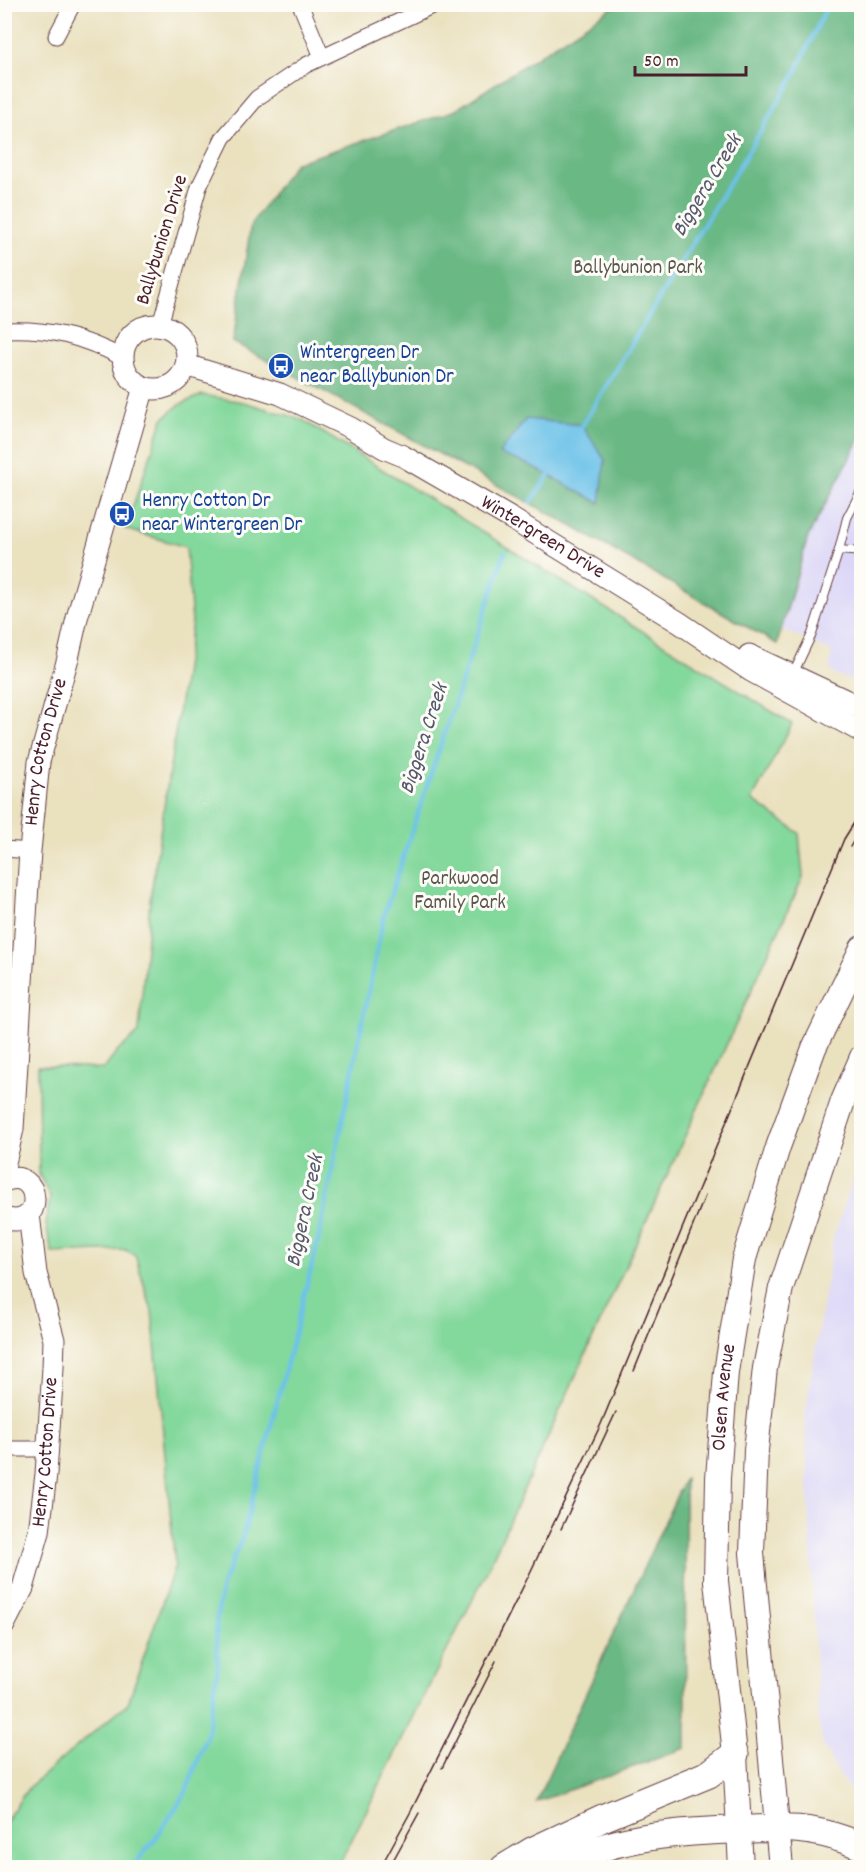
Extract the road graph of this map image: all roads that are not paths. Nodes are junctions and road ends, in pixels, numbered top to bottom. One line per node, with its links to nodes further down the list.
1 (73, 4): 4 (street)
2 (300, 4): 5 (street)
3 (436, 4): 5 (street, Ballybunion Drive)
4 (56, 36)
5 (322, 57): 6 (street, Ballybunion Drive)
6 (160, 325): 8 (street); 9 (street)
7 (4, 330): 8 (street)
8 (123, 358): 10 (street)
9 (186, 365): 10 (street); 14 (street, Wintergreen Drive)
10 (144, 387): 19 (street, Henry Cotton Drive)
11 (861, 489): 12 (lane)
12 (839, 550): 13 (lane); 15 (lane)
13 (861, 552)
14 (680, 623): 15 (street, Wintergreen Drive); 17 (street, Wintergreen Drive)
15 (792, 675): 16 (street, Wintergreen Drive)
16 (861, 708)
17 (861, 732)
18 (4, 849): 19 (street)
19 (30, 851): 22 (street, Henry Cotton Drive)
20 (861, 948): 31 (main road, Olsen Avenue)
21 (861, 1057): 33 (main road, Olsen Avenue)
22 (13, 1129): 23 (street, Henry Cotton Drive); 24 (street, Henry Cotton Drive)
23 (4, 1167)
24 (13, 1181): 25 (street, Henry Cotton Drive)
25 (29, 1214): 26 (street); 27 (street, Henry Cotton Drive)
26 (6, 1218): 27 (street, Henry Cotton Drive)
27 (36, 1273): 29 (street, Henry Cotton Drive)
28 (4, 1449): 29 (street)
29 (46, 1449): 30 (street, Henry Cotton Drive)
30 (4, 1626)
31 (735, 1754): 32 (main road, Olsen Avenue); 35 (highway)
32 (739, 1829): 33 (highway); 36 (highway); 37 (main road, Olsen Avenue)
33 (778, 1829): 34 (highway); 38 (main road, Olsen Avenue)
34 (861, 1846)
35 (504, 1868)
36 (553, 1868)
37 (741, 1868)
38 (781, 1868)

